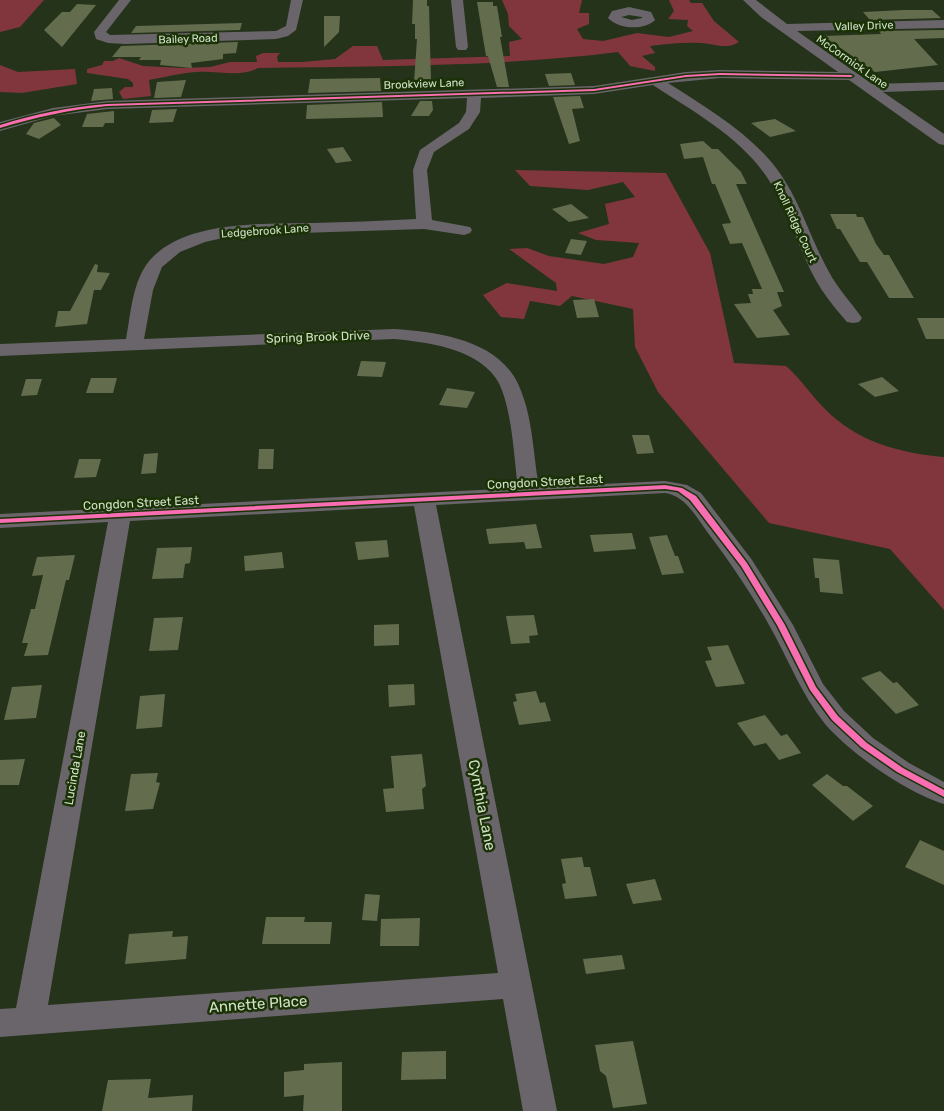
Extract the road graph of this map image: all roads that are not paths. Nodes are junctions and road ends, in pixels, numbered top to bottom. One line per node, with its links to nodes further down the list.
1 (125, 0): 2 (street, Bailey Road)
2 (297, 0)
3 (457, 0): 7 (street)
4 (749, 0): 6 (street, McCormick Lane)
5 (944, 24): 6 (street, Valley Drive)
6 (785, 28): 8 (street, McCormick Lane)
7 (462, 47)
8 (851, 76): 9 (street, Brookview Lane); 11 (street, McCormick Lane)
9 (656, 81): 12 (street, Brookview Lane); 17 (street, Knoll Ridge Court)
10 (944, 86): 11 (street)
11 (869, 88): 14 (street, McCormick Lane)
12 (474, 94): 13 (street, Brookview Lane); 15 (street)
13 (0, 127)
14 (944, 141)
15 (424, 224): 16 (street, Ledgebrook Lane); 18 (street, Ledgebrook Lane)
16 (464, 230)
17 (853, 318)
18 (134, 344): 19 (street, Spring Brook Drive); 20 (street, Spring Brook Drive)
19 (0, 350)
20 (530, 494): 21 (street, Congdon Street East); 24 (street, Congdon Street East)
21 (424, 500): 22 (street, Congdon Street East); 25 (street, Cynthia Lane)
22 (120, 515): 23 (street, Congdon Street East); 26 (street, Lucinda Lane)
23 (0, 520)
24 (944, 794)
25 (516, 985): 26 (street, Annette Place); 27 (street, Cynthia Lane)
26 (15, 1022)
27 (540, 1111)

